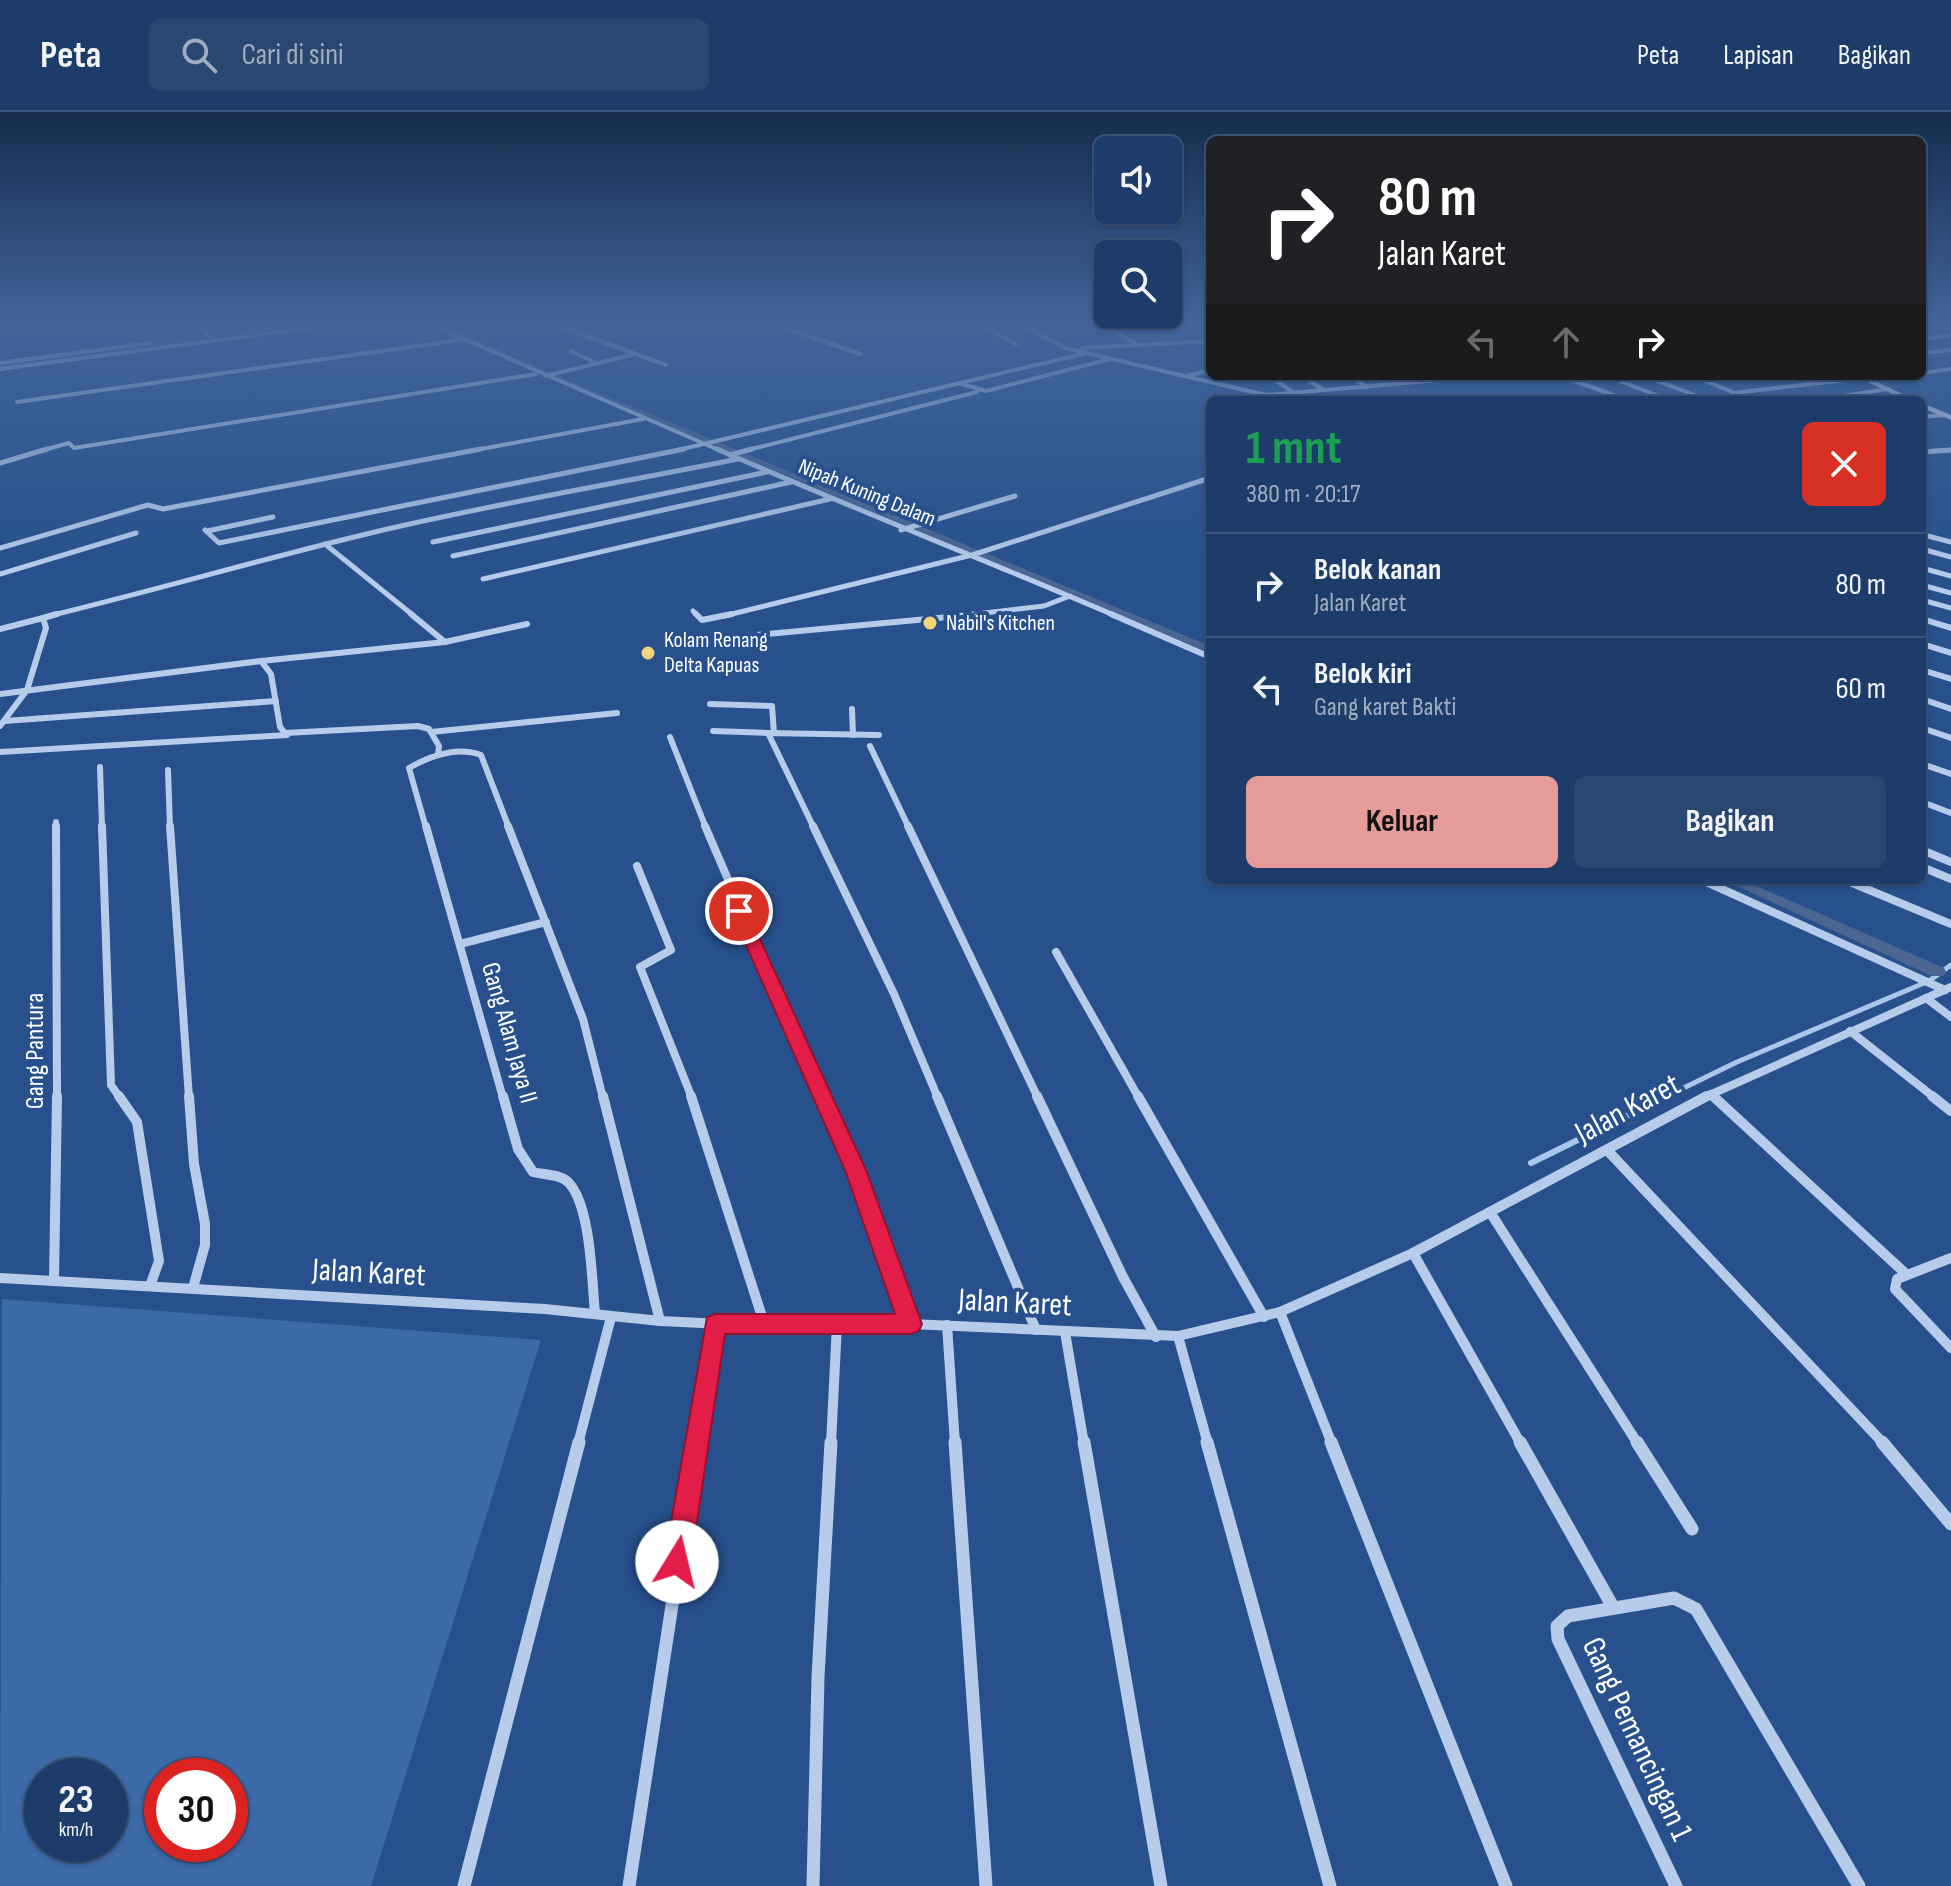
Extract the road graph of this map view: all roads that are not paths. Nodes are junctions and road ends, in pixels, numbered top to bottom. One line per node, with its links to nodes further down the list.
1 (357, 404): 14 (street)
2 (612, 404): 8 (street, Nipah Kuning Dalam)
3 (873, 404): 9 (street)
4 (931, 404): 12 (street)
5 (1926, 407): 7 (street)
6 (1926, 417): 7 (street)
7 (1948, 417)
8 (646, 418): 9 (street, Nipah Kuning Dalam); 27 (street)
9 (707, 444): 12 (street, Nipah Kuning Dalam); 20 (street)
10 (1951, 450): 11 (street)
11 (1926, 452)
12 (730, 455): 13 (street, Nipah Kuning Dalam)
13 (739, 459): 15 (street, Nipah Kuning Dalam); 26 (street)
14 (0, 463)
15 (768, 472): 17 (street, Nipah Kuning Dalam); 24 (street)
16 (1206, 479): 29 (street)
17 (791, 482): 19 (street, Nipah Kuning Dalam); 30 (street)
18 (1015, 496): 21 (street)
19 (830, 499): 21 (street, Nipah Kuning Dalam); 35 (street)
20 (273, 517)
21 (901, 530): 29 (street, Nipah Kuning Dalam)
22 (136, 533): 33 (street)
23 (1926, 536): 25 (street)
24 (433, 542)
25 (1951, 542)
26 (325, 544): 42 (street); 48 (street)
27 (0, 548)
28 (1926, 550): 31 (street)
29 (973, 554): 38 (street, Nipah Kuning Dalam); 41 (street)
30 (453, 556)
31 (1951, 557)
32 (1926, 569): 34 (street)
33 (0, 574)
34 (1951, 576)
35 (483, 579)
36 (1926, 586): 37 (street)
37 (1951, 593)
38 (1070, 596): 47 (street); 51 (street, Nipah Kuning Dalam)
39 (1926, 601): 40 (street)
40 (1951, 608)
41 (693, 611)
42 (43, 618): 46 (street); 55 (street)
43 (1926, 620): 45 (street)
44 (527, 624): 48 (street)
45 (1951, 628)
46 (0, 629)
47 (713, 639)
48 (445, 642): 52 (street)
49 (1926, 645): 50 (street)
50 (1951, 653)
51 (1206, 655)
52 (261, 661): 55 (street); 58 (street)
53 (1926, 671): 54 (street)
54 (1951, 679)
55 (27, 690): 56 (street); 63 (street)
56 (0, 694)
57 (1926, 700): 61 (street)
58 (276, 701): 63 (street); 68 (street)
59 (710, 704): 67 (street)
60 (852, 709): 69 (street)
61 (1951, 709)
62 (617, 713): 66 (street)
63 (2, 723)
64 (1926, 729): 72 (street)
65 (713, 731): 67 (street)
66 (431, 732): 68 (street); 75 (street)
67 (771, 733): 69 (street); 119 (street)
68 (288, 734): 74 (street)
69 (853, 735): 70 (street)
70 (879, 735)
71 (670, 737): 116 (street)
72 (1951, 738)
73 (870, 746): 122 (street)
74 (0, 752)
75 (438, 755): 90 (street); 92 (street, Gang Alam Jaya II)
76 (1926, 765): 79 (street)
77 (100, 767): 107 (street)
78 (168, 770): 108 (street)
79 (1951, 774)
80 (1926, 804): 81 (street)
81 (1951, 813)
82 (56, 822): 106 (street, Gang Pantura)
83 (1926, 852): 84 (street)
84 (1951, 862)
85 (637, 866): 118 (street)
86 (1926, 869): 87 (street)
87 (1951, 879)
88 (1711, 884): 94 (street)
89 (1855, 884): 91 (street)
90 (546, 922): 92 (street); 113 (street)
91 (1951, 924)
92 (460, 944): 110 (street, Gang Alam Jaya II)
93 (1056, 952): 112 (street)
94 (1944, 988): 95 (street, Jalan Karet)
95 (1926, 998): 96 (street); 97 (street, Jalan Karet)
96 (1951, 1017)
97 (1850, 1031): 98 (street, Jalan Karet); 99 (street)
98 (1711, 1094): 100 (street, Jalan Karet); 104 (street)
99 (1951, 1111)
100 (1607, 1150): 101 (street, Jalan Karet); 124 (street)
101 (1490, 1212): 102 (street, Jalan Karet); 125 (street)
102 (1413, 1253): 109 (street, Jalan Karet); 126 (street)
103 (1951, 1258): 104 (street)
104 (1906, 1274): 123 (street)
105 (0, 1278): 106 (street, Jalan Karet)
106 (54, 1280): 107 (street, Jalan Karet)
107 (150, 1286): 108 (street, Jalan Karet)
108 (193, 1288): 110 (street, Jalan Karet)
109 (1280, 1312): 112 (street, Jalan Karet); 133 (street)
110 (595, 1314): 111 (street, Jalan Karet)
111 (611, 1317): 113 (street, Jalan Karet); 127 (street)
112 (1264, 1317): 121 (street, Jalan Karet)
113 (660, 1321): 114 (street, Jalan Karet)
114 (715, 1324): 118 (street, Jalan Karet); 128 (street)
115 (837, 1324): 116 (street, Jalan Karet); 118 (street, Jalan Karet); 129 (street)
116 (910, 1324): 117 (street, Jalan Karet)
117 (947, 1325): 119 (street, Jalan Karet); 130 (street)
118 (765, 1326)
119 (1036, 1330): 120 (street, Jalan Karet)
120 (1065, 1332): 122 (street, Jalan Karet); 131 (street)
121 (1178, 1336): 122 (street, Jalan Karet); 132 (street)
122 (1156, 1337)
123 (1951, 1348)
124 (1951, 1524)
125 (1692, 1529)
126 (1613, 1607): 134 (street, Gang Pemancingan 1); 135 (street)
127 (464, 1886)
128 (629, 1886)
129 (813, 1886)
130 (986, 1886)
131 (1161, 1886)
132 (1330, 1886)
133 (1506, 1886)
134 (1676, 1886)
135 (1859, 1886)

